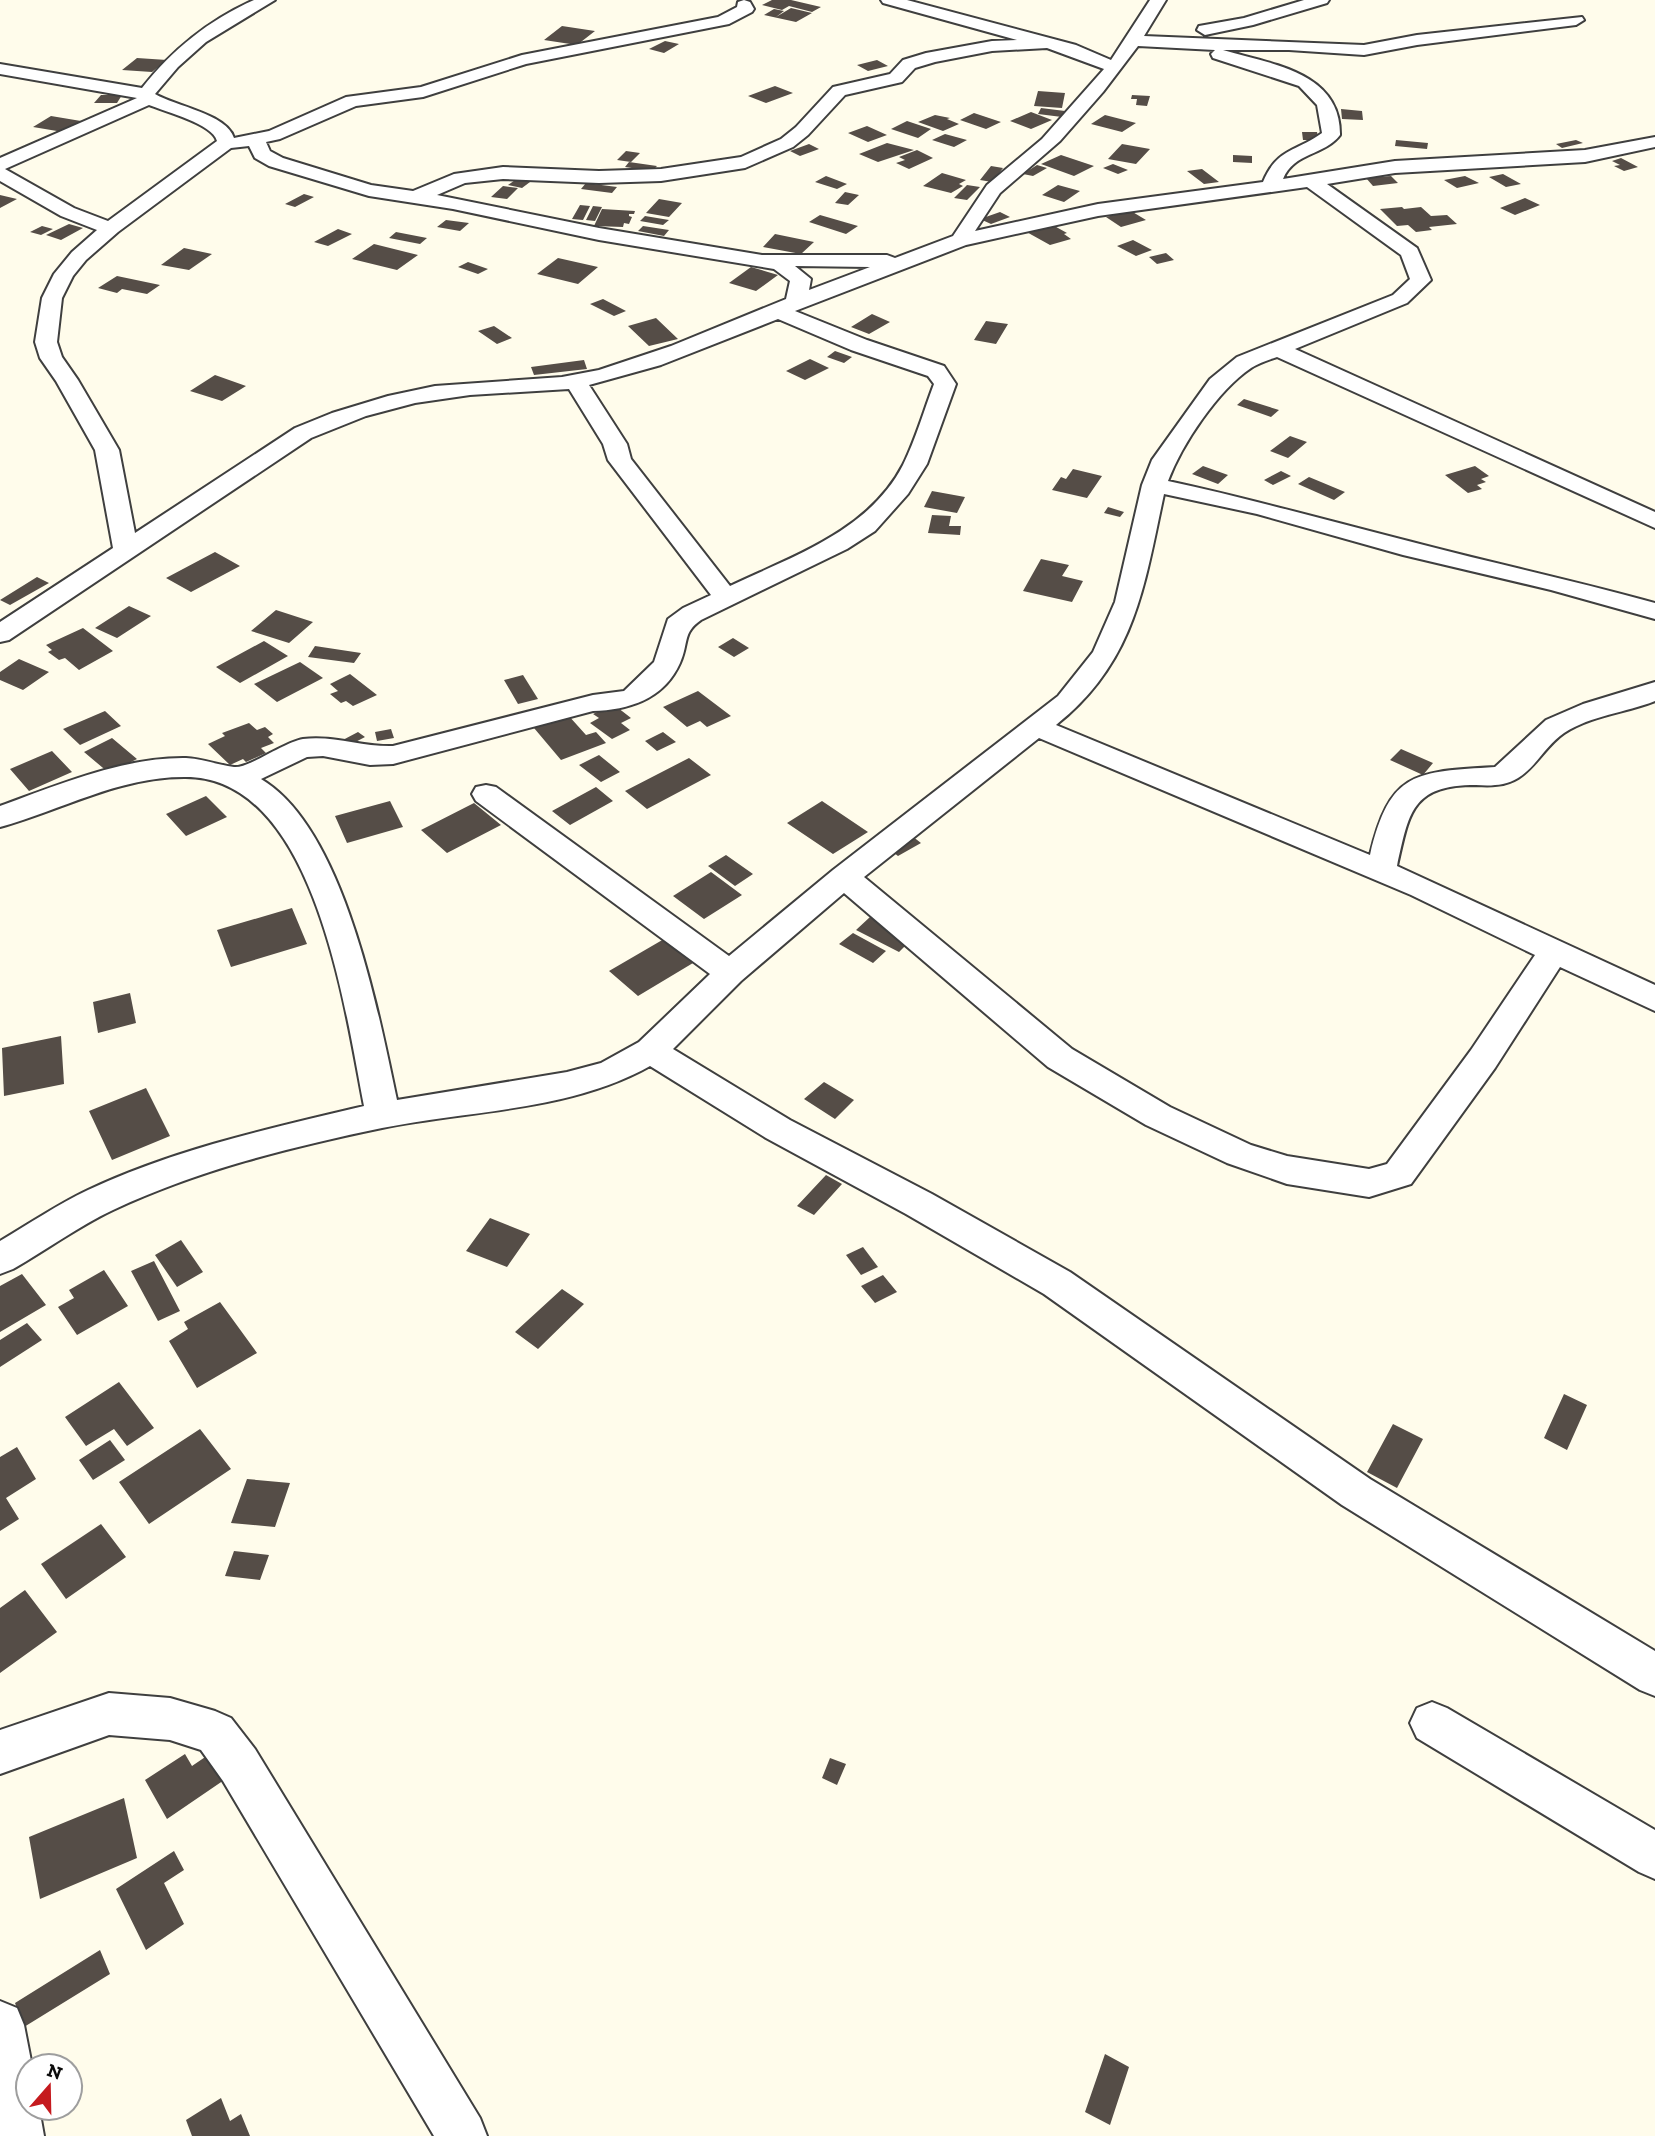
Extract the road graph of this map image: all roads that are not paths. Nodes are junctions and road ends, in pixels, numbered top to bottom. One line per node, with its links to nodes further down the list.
1 (267, 0): 12 (street)
2 (889, 0): 8 (street)
3 (1158, 0): 7 (street)
4 (1321, 0): 7 (street)
5 (742, 2): 13 (street)
6 (1576, 20): 9 (street)
7 (1144, 41): 9 (street); 10 (street)
8 (1048, 43): 10 (street); 20 (street)
9 (1201, 45): 19 (street)
10 (1114, 67): 22 (street)
11 (0, 69): 12 (street)
12 (148, 96): 15 (street); 16 (street)
13 (256, 141): 15 (street); 20 (street)
14 (1655, 142): 18 (street)
15 (226, 143): 21 (street)
16 (0, 164)
17 (0, 174): 21 (street)
18 (1310, 180): 19 (street); 26 (street)
19 (1271, 187): 22 (street)
20 (413, 198): 23 (street)
21 (111, 228): 30 (street)
22 (960, 240): 24 (street)
23 (758, 259): 24 (street); 25 (street)
24 (900, 261): 25 (street)
25 (787, 307): 27 (street); 31 (street)
26 (1278, 349): 28 (street); 29 (street)
27 (575, 381): 30 (street); 31 (street)
28 (1154, 485): 32 (street); 35 (street)
29 (1655, 521)
30 (126, 549): 33 (street)
31 (727, 598): 36 (street)
32 (1655, 611)
33 (0, 634)
34 (1655, 690): 39 (street)
35 (1036, 727): 39 (street); 40 (street)
36 (236, 779): 38 (street); 45 (street)
37 (485, 794): 42 (street)
38 (0, 817)
39 (1381, 872): 41 (street)
40 (844, 877): 41 (street); 42 (street)
41 (1553, 952): 43 (street)
42 (730, 973): 44 (street)
43 (1655, 999)
44 (651, 1051): 45 (street); 47 (street)
45 (383, 1115): 46 (street)
46 (0, 1259)
47 (1655, 1675)
48 (1432, 1723): 50 (street)
49 (0, 1752): 53 (street)
50 (1655, 1856)
51 (0, 2025): 52 (street)
52 (19, 2136)
53 (462, 2136)

